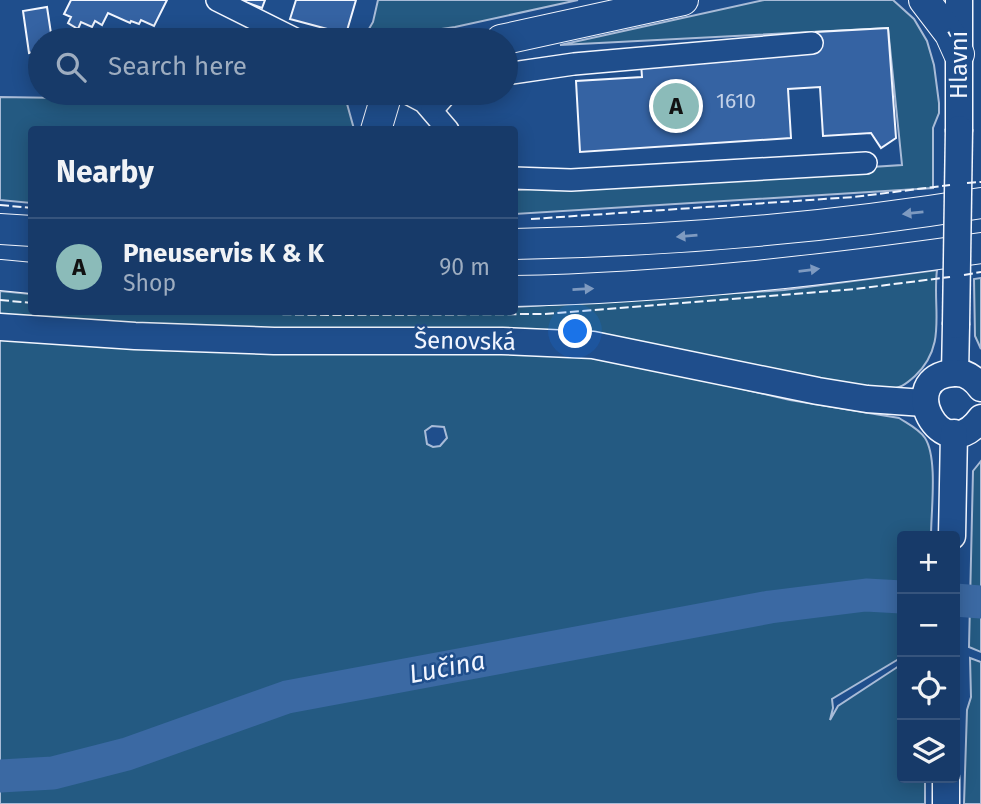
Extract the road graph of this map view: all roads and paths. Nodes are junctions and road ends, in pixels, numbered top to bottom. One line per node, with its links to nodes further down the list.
1 (217, 0): 5 (street)
2 (683, 0): 6 (highway)
3 (923, 0): 8 (highway)
4 (959, 0): 8 (main road, Hlavní)
5 (273, 28)
6 (518, 36)
7 (812, 43): 9 (street)
8 (959, 54): 29 (main road, Hlavní, bridge)
9 (518, 72)
10 (383, 105): 14 (highway)
11 (427, 105): 13 (street)
12 (436, 105): 13 (street)
13 (432, 110): 15 (street)
14 (377, 126)
15 (445, 126)
16 (866, 163): 17 (street)
17 (518, 178)
18 (981, 203): 22 (highway, one-way to 22)
19 (0, 229): 20 (highway)
20 (28, 231)
21 (518, 233): 22 (highway)
22 (565, 243): 23 (highway)
23 (518, 244)
24 (981, 248): 27 (highway, one-way to 24)
25 (0, 275): 26 (highway)
26 (28, 278)
27 (518, 291)
28 (0, 327): 31 (main road, Šenovská)
29 (956, 373): 30 (main road); 31 (main road)
30 (981, 388)
31 (924, 403): 33 (main road)
32 (981, 418): 33 (main road)
33 (954, 433): 34 (main road)
34 (952, 531)
35 (946, 783): 36 (main road)
36 (946, 804)

